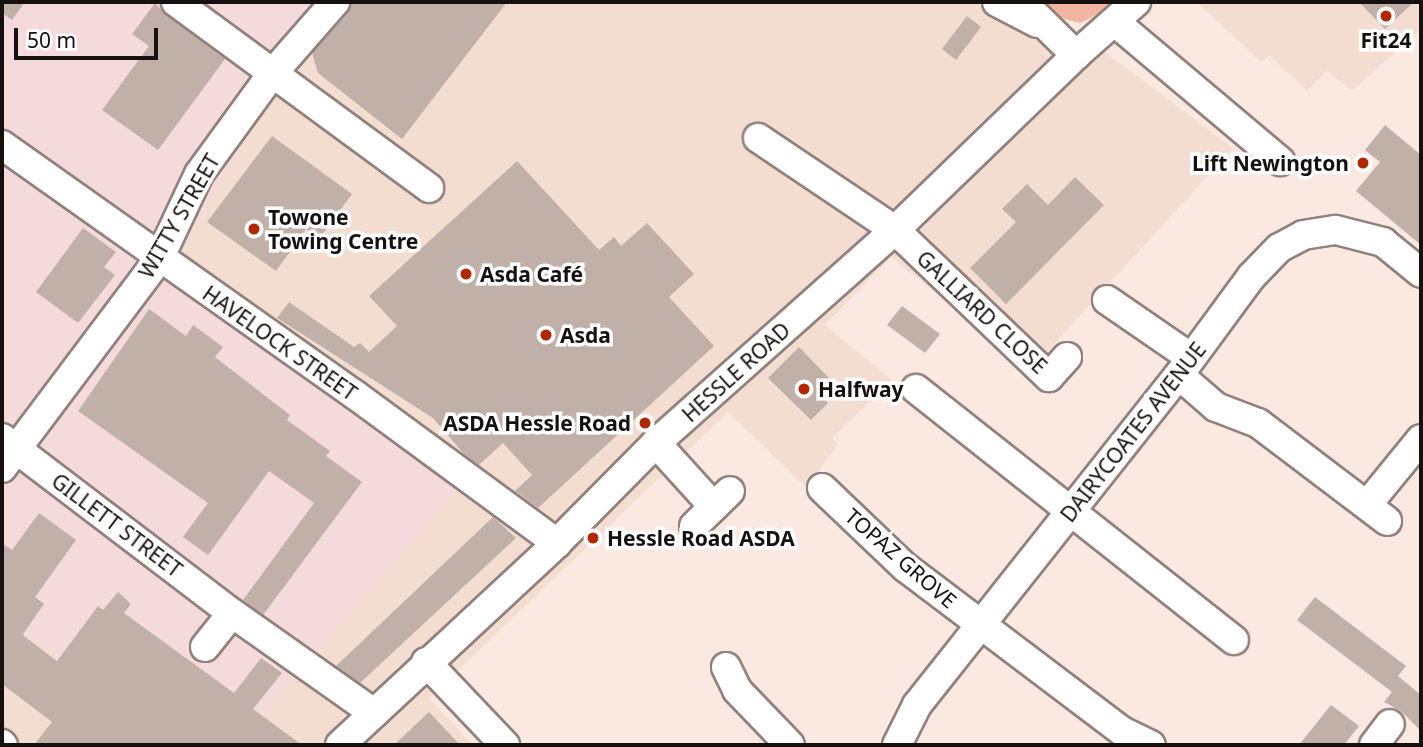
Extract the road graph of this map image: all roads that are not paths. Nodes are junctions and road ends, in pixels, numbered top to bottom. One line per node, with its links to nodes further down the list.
1 (176, 2): 9 (street)
2 (335, 2): 9 (street, WITTY STREET)
3 (997, 2): 7 (street)
4 (1022, 2): 7 (street)
5 (1136, 2): 6 (street, HESSLE ROAD)
6 (1115, 22): 8 (street, HESSLE ROAD); 12 (street)
7 (1043, 25): 8 (street)
8 (1076, 55): 14 (street, HESSLE ROAD)
9 (272, 74): 13 (street); 15 (street, WITTY STREET)
10 (758, 138): 14 (street)
11 (2, 145): 15 (street, HAVELOCK STREET)
12 (1280, 161)
13 (429, 188)
14 (895, 230): 18 (street, GALLIARD CLOSE); 22 (street, HESSLE ROAD)
15 (159, 259): 23 (street, WITTY STREET); 27 (street, HAVELOCK STREET)
16 (1421, 273): 19 (street, DAIRYCOATES AVENUE)
17 (1107, 300): 19 (street)
18 (1067, 357)
19 (1185, 366): 21 (street); 26 (street, DAIRYCOATES AVENUE)
20 (916, 389): 26 (street)
21 (1421, 439)
22 (656, 443): 25 (street); 27 (street, HESSLE ROAD)
23 (6, 451): 28 (street, GILLETT STREET)
24 (822, 488): 29 (street, TOPAZ GROVE)
25 (713, 508)
26 (1072, 510): 29 (street, DAIRYCOATES AVENUE); 30 (street)
27 (557, 542): 32 (street, HESSLE ROAD)
28 (232, 614): 31 (street); 34 (street, GILLETT STREET)
29 (982, 625): 38 (street, DAIRYCOATES AVENUE); 39 (street, TOPAZ GROVE)
30 (1234, 640)
31 (205, 647)
32 (426, 662): 34 (street, HESSLE ROAD); 36 (street)
33 (726, 667): 37 (street)
34 (374, 713): 35 (street, HESSLE ROAD)
35 (340, 745)
36 (505, 745)
37 (790, 745)
38 (897, 745)
39 (1151, 745)

